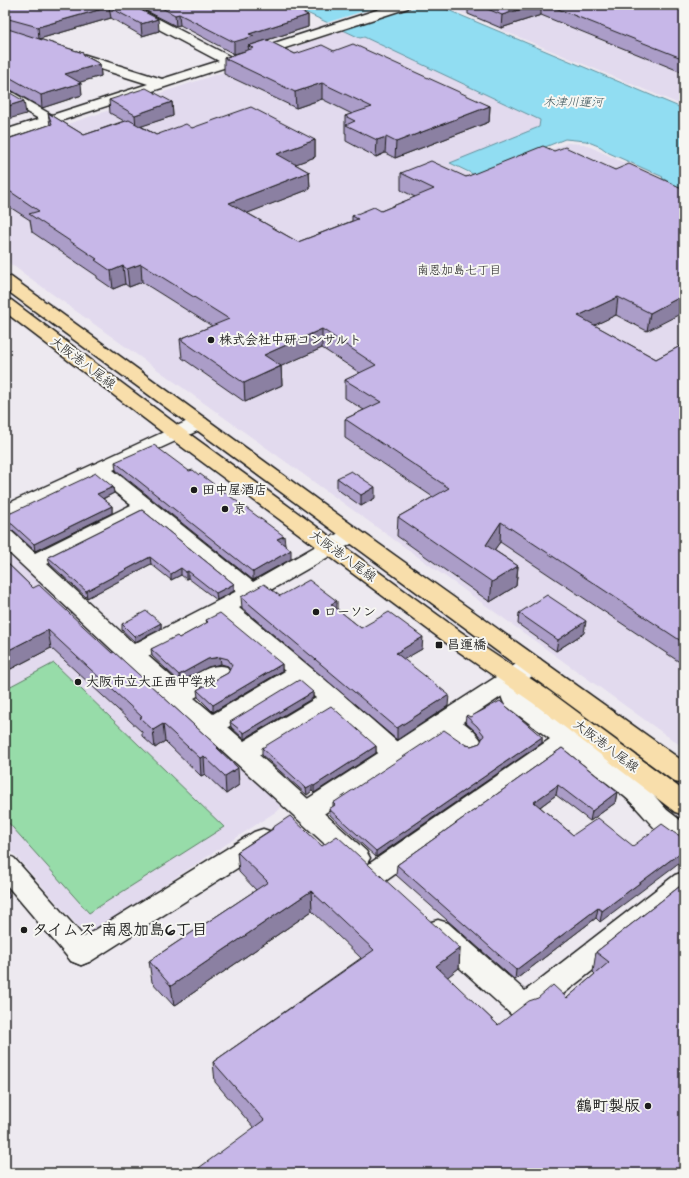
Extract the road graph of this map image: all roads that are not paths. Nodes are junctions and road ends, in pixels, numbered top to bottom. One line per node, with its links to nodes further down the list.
1 (123, 5): 4 (street)
2 (404, 5): 4 (street)
3 (58, 51): 5 (street)
4 (231, 62): 5 (street)
5 (164, 84): 7 (street)
6 (5, 94): 7 (street)
7 (50, 120): 8 (street)
8 (5, 134)
9 (5, 281): 11 (main road, 大阪港八尾線)
10 (5, 304): 12 (main road, 大阪港八尾線)
11 (199, 424): 12 (street); 16 (main road, 大阪港八尾線)
12 (177, 434): 13 (street); 18 (main road, 大阪港八尾線)
13 (100, 470): 14 (street); 15 (street)
14 (145, 506): 19 (street); 20 (street)
15 (5, 513)
16 (351, 535): 18 (street); 23 (main road, 大阪港八尾線)
17 (5, 537): 19 (street)
18 (331, 546): 20 (street); 23 (main road, 大阪港八尾線)
19 (32, 563): 22 (street)
20 (252, 592): 21 (street)
21 (223, 607): 22 (street); 24 (street)
22 (132, 655): 26 (street)
23 (523, 671): 28 (street); 30 (street); 34 (main road, 大阪港八尾線); 35 (main road, 大阪港八尾線)
24 (301, 672): 27 (street); 29 (street)
25 (219, 673): 26 (street)
26 (178, 696): 29 (street)
27 (333, 699): 32 (street); 33 (street)
28 (445, 722): 31 (street); 33 (street)
29 (211, 726): 32 (street)
30 (567, 740): 36 (street); 37 (street)
31 (470, 742)
32 (242, 754): 36 (street)
33 (395, 754): 36 (street)
34 (684, 775)
35 (684, 805)
36 (291, 822): 38 (street)
37 (684, 837)
38 (5, 865)
39 (684, 883): 40 (street)
40 (423, 917)

